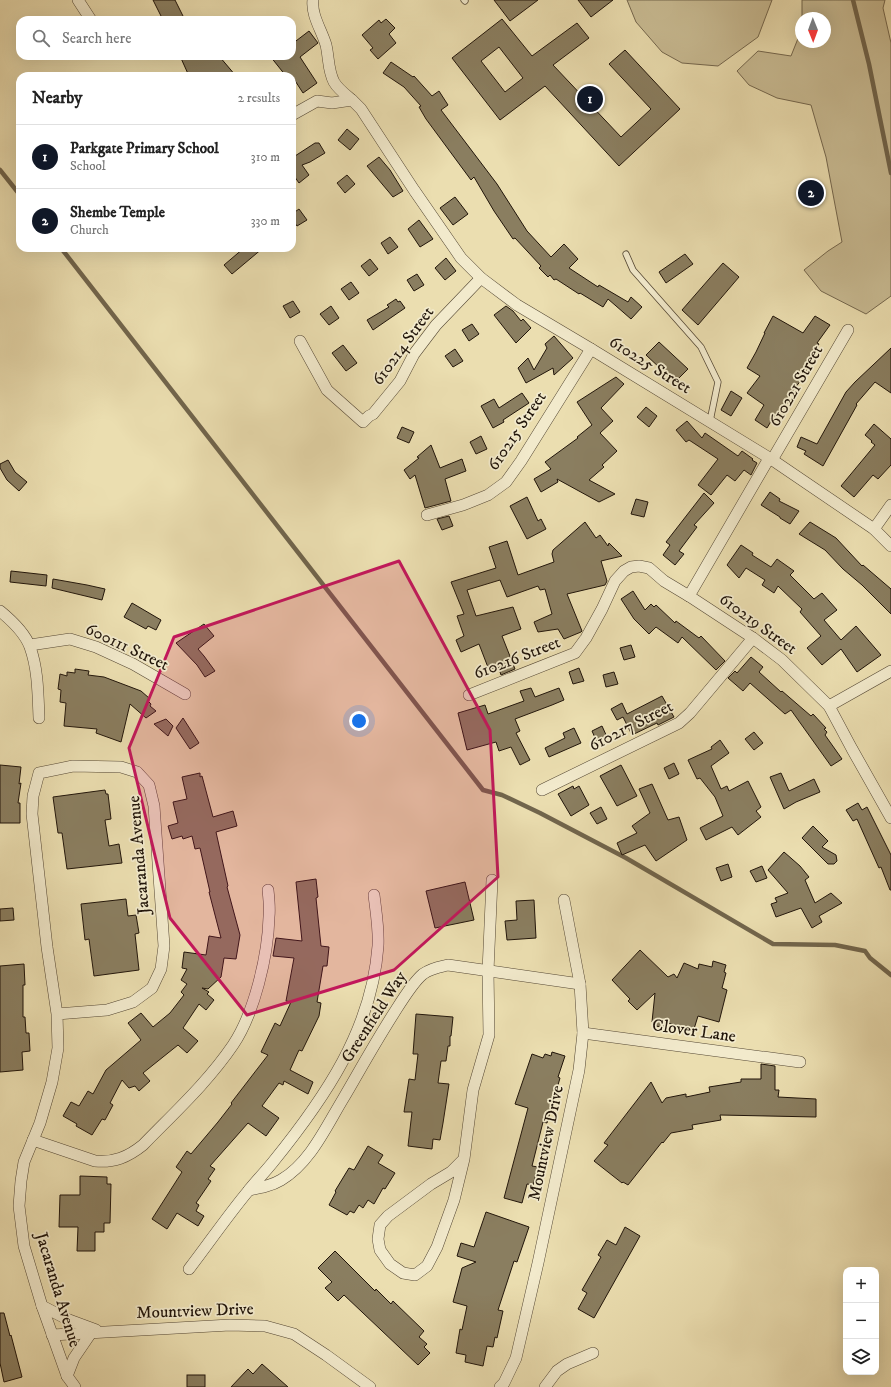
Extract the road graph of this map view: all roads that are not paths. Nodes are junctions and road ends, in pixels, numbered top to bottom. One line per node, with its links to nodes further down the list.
1 (78, 0): 3 (street)
2 (313, 0): 4 (street, 610225 Street)
3 (88, 16)
4 (352, 100): 5 (street); 7 (street, 610225 Street)
5 (296, 113)
6 (626, 254): 11 (lane)
7 (481, 278): 9 (street, 610214 Street); 10 (street, 610225 Street)
8 (848, 330): 12 (street, 610221 Street)
9 (300, 341)
10 (591, 349): 11 (street, 610225 Street); 14 (street, 610215 Street)
11 (710, 422): 12 (street, 610225 Street)
12 (772, 460): 15 (street, 610225 Street); 17 (street)
13 (891, 505): 15 (street)
14 (427, 515)
15 (874, 529): 16 (street, 610225 Street)
16 (891, 546)
17 (690, 596): 19 (street, 610219 Street); 23 (street, 610216 Street)
18 (0, 611): 20 (street)
19 (753, 638): 24 (street, 610219 Street); 26 (street, 610217 Street)
20 (30, 646): 22 (street, 600111 Street); 25 (street)
21 (891, 671): 24 (street)
22 (185, 694)
23 (469, 695)
24 (828, 706): 27 (street, 610219 Street)
25 (40, 718)
26 (542, 790)
27 (891, 818)
28 (492, 880): 32 (street)
29 (268, 890): 37 (street)
30 (374, 895): 39 (street, Greenfield Way)
31 (564, 900): 33 (street, Mountview Drive)
32 (488, 971): 33 (street, Greenfield Way); 38 (street); 39 (street, Greenfield Way)
33 (580, 984): 35 (street, Mountview Drive)
34 (57, 1014): 34 (street, Jacaranda Avenue); 37 (street, Jacaranda Avenue)
35 (583, 1033): 36 (street, Clover Lane); 48 (street, Mountview Drive)
36 (800, 1062)
37 (33, 1140): 41 (street, Jacaranda Avenue)
38 (464, 1159): 38 (street)
39 (249, 1190): 40 (street, Greenfield Way)
40 (189, 1269)
41 (42, 1306): 42 (street); 43 (street, Jacaranda Avenue)
42 (96, 1333): 43 (street, Mountview Drive); 45 (street); 47 (street, Mountview Drive)
43 (52, 1336): 45 (street, Jacaranda Avenue)
44 (593, 1353): 49 (street)
45 (68, 1376): 46 (street, Jacaranda Avenue)
46 (75, 1387)
47 (370, 1387)
48 (500, 1387)
49 (545, 1387)

